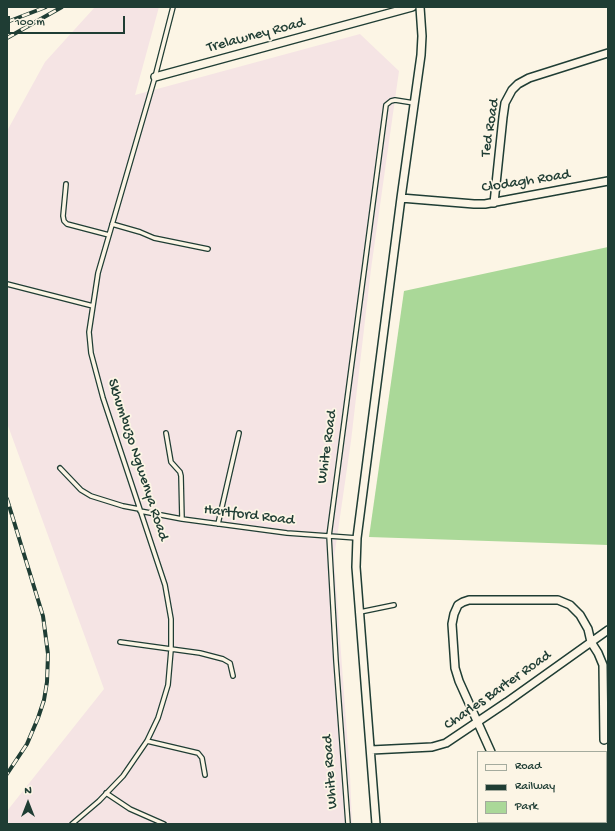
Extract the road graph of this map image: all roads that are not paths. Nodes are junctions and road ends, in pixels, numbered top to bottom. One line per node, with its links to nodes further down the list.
1 (173, 7): 5 (lane, Skhumbuzo Ngwenya Road)
2 (412, 7): 5 (street, Trelawney Road)
3 (420, 7): 6 (street)
4 (608, 54): 10 (street, Ted Road)
5 (154, 77): 11 (lane, Skhumbuzo Ngwenya Road)
6 (415, 103): 9 (street); 22 (lane, White Road)
7 (608, 181): 10 (street, Clodagh Road)
8 (66, 184): 12 (lane)
9 (400, 198): 10 (street, Clodagh Road); 23 (street)
10 (494, 203)
11 (112, 224): 12 (lane, Skhumbuzo Ngwenya Road); 13 (lane)
12 (109, 235): 15 (lane, Skhumbuzo Ngwenya Road)
13 (208, 249)
14 (7, 284): 15 (lane)
15 (93, 306): 19 (lane, Skhumbuzo Ngwenya Road)
16 (166, 433): 20 (lane)
17 (239, 433): 21 (lane)
18 (60, 468): 19 (lane, Hartford Road)
19 (140, 510): 20 (lane, Hartford Road); 29 (lane, Skhumbuzo Ngwenya Road)
20 (182, 519): 21 (lane, Hartford Road)
21 (218, 524): 22 (lane, Hartford Road)
22 (329, 536): 23 (lane, Hartford Road); 40 (lane, White Road)
23 (356, 538): 25 (street)
24 (394, 605): 25 (lane)
25 (360, 612): 34 (street)
26 (608, 630): 28 (street, Charles Barter Road)
27 (120, 642): 29 (lane)
28 (591, 642): 31 (street, Charles Barter Road); 31 (street); 32 (street)
29 (171, 650): 30 (lane); 33 (lane, Skhumbuzo Ngwenya Road)
30 (232, 676)
31 (477, 722): 34 (street, Charles Barter Road); 35 (street)
32 (604, 740)
33 (147, 741): 36 (lane); 37 (lane, Skhumbuzo Ngwenya Road)
34 (371, 750): 41 (street)
35 (491, 751)
36 (205, 775)
37 (106, 793): 38 (lane, Skhumbuzo Ngwenya Road); 39 (lane)
38 (72, 824)
39 (164, 824)
40 (348, 824)
41 (376, 824)

